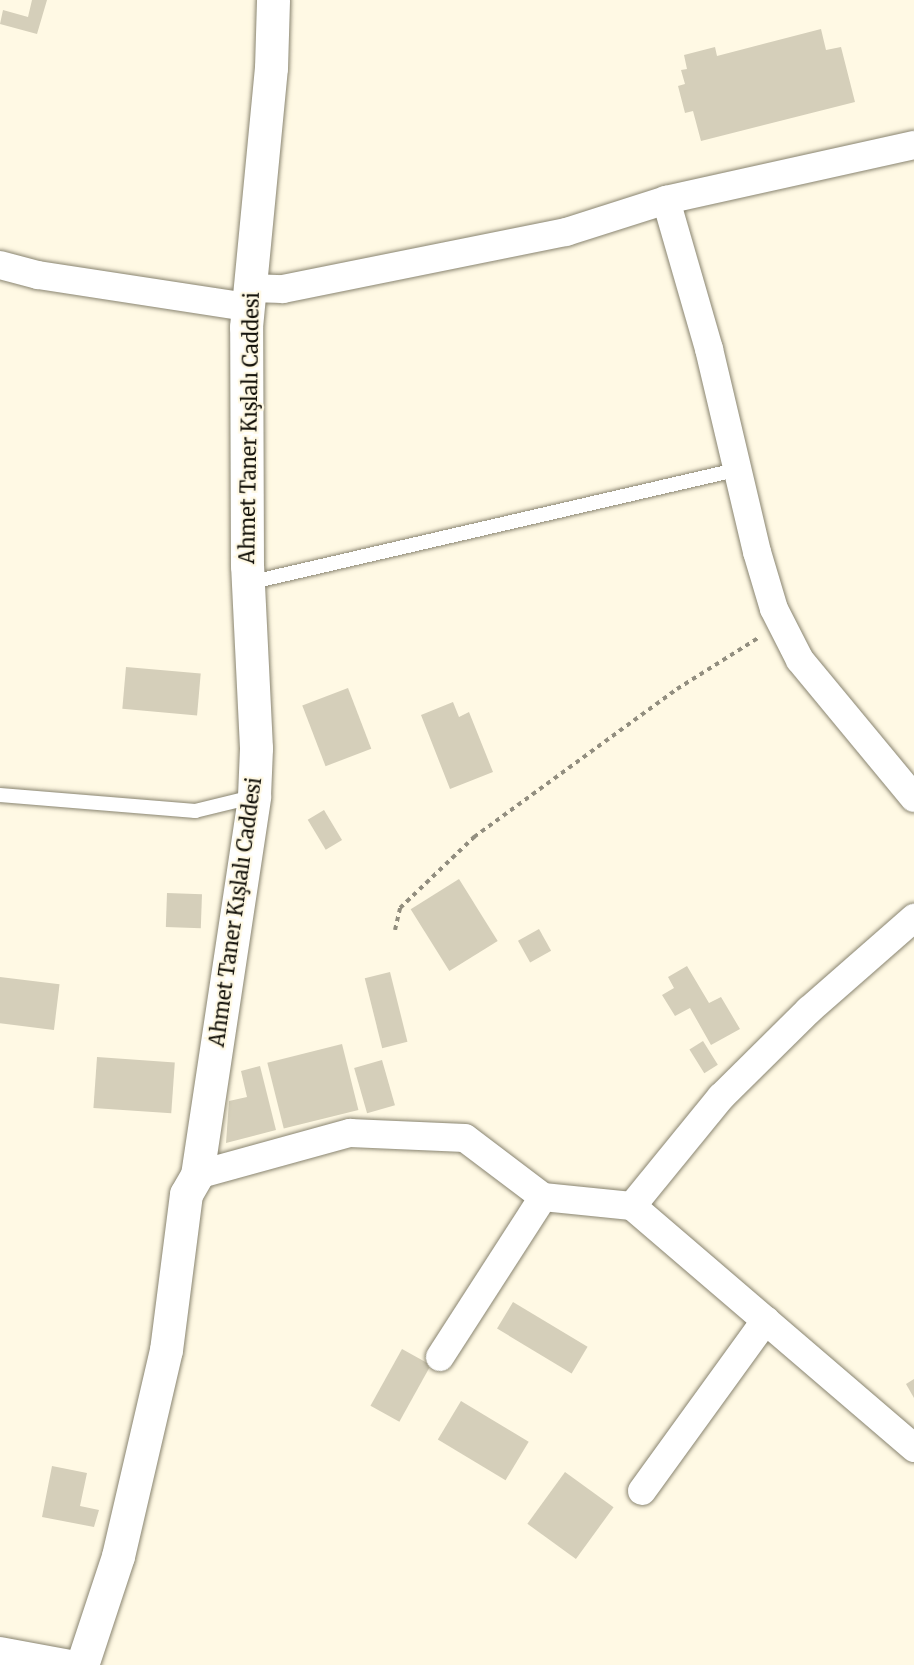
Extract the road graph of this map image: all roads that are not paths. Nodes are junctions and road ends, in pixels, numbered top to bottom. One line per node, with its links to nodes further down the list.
1 (273, 0): 5 (street, Ahmet Taner Kışlalı Caddesi)
2 (914, 145): 3 (street)
3 (666, 200): 5 (street); 6 (street)
4 (0, 265): 5 (street)
5 (249, 298): 7 (street, Ahmet Taner Kışlalı Caddesi)
6 (740, 469): 7 (lane); 10 (street)
7 (247, 584): 9 (street, Ahmet Taner Kışlalı Caddesi)
8 (0, 795): 9 (lane)
9 (254, 796): 12 (street, Ahmet Taner Kışlalı Caddesi)
10 (914, 798)
11 (914, 918): 14 (street)
12 (197, 1175): 13 (street); 21 (street, Ahmet Taner Kışlalı Caddesi)
13 (543, 1197): 14 (street); 16 (street)
14 (633, 1206): 15 (street)
15 (766, 1320): 17 (street); 18 (street)
16 (440, 1357)
17 (914, 1448)
18 (642, 1491)
19 (0, 1651): 20 (street)
20 (76, 1665)
21 (82, 1665)

